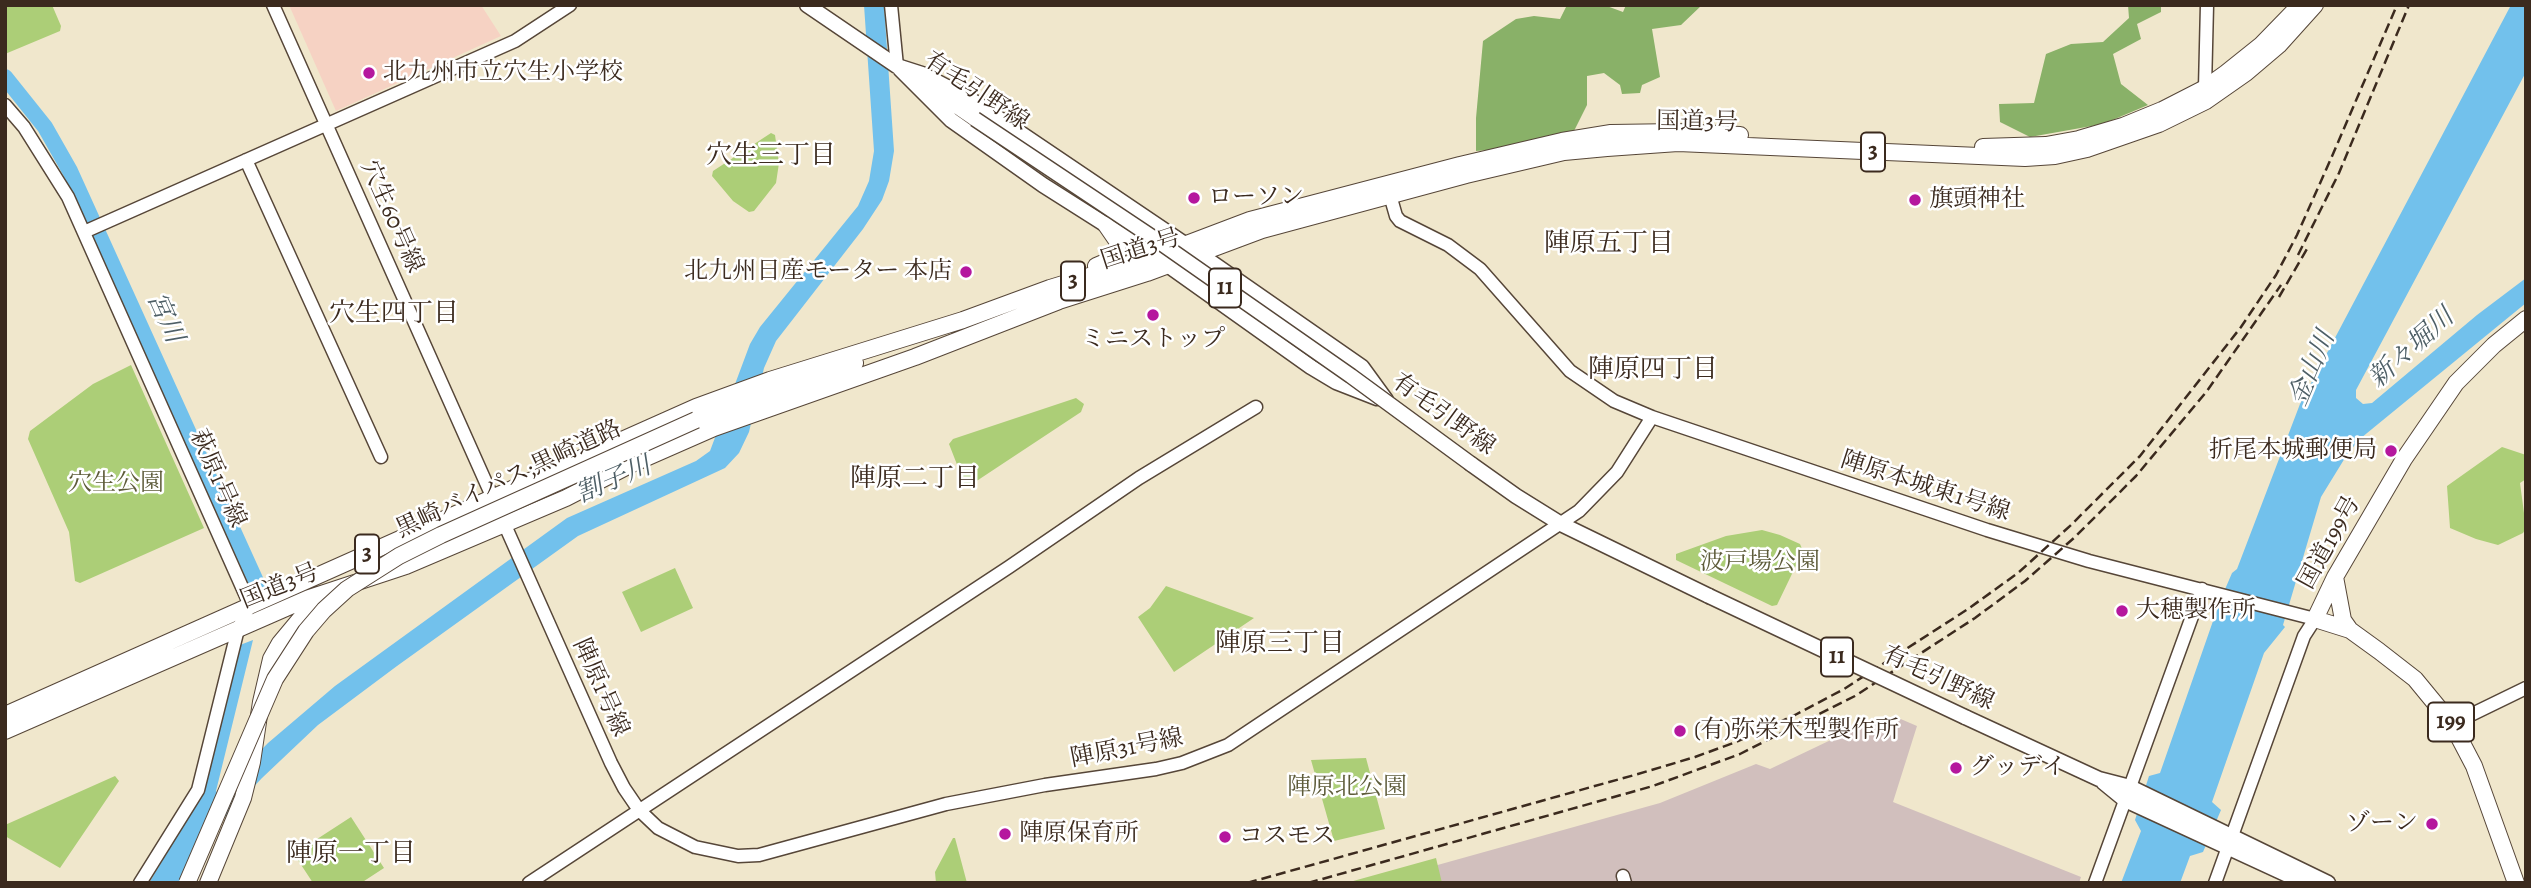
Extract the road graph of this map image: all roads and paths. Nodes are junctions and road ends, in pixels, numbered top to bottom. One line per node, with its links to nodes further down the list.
1 (273, 5): 11 (street, 穴生60号線)
2 (570, 5): 11 (street)
3 (807, 5): 8 (main road, 有毛引野線 / 11)
4 (891, 5): 8 (street)
5 (2207, 5): 9 (street)
6 (2300, 5): 9 (highway, 国道3号 / 3)
7 (2315, 5): 13 (highway, 国道3号 / 3)
8 (892, 62): 14 (main road); 16 (main road); 22 (main road, 有毛引野線 / 11, bridge)
9 (2205, 88): 13 (highway, 国道3号 / 3)
10 (5, 105): 15 (street, 萩原1号線)
11 (326, 124): 12 (street); 27 (street, 穴生60号線)
12 (246, 160): 15 (street); 26 (street)
13 (1389, 190): 16 (highway, 国道3号 / 3); 17 (highway, 国道3号 / 3); 24 (street, 陣原本城東1号線)
14 (1106, 225): 18 (main road); 19 (highway)
15 (86, 231): 34 (street, 萩原1号線)
16 (1184, 245): 17 (main road); 18 (highway, 国道3号 / 3)
17 (1201, 255): 18 (highway, 国道3号 / 3); 22 (main road)
18 (1161, 261): 19 (highway, 国道3号 / 3); 22 (main road, bridge); 25 (highway, 国道3号 / 3)
19 (1050, 288): 21 (highway, 国道3号 / 3)
20 (2526, 319): 31 (highway, 国道199号)
21 (764, 388): 25 (highway, 3); 27 (highway, 国道3号 / 3)
22 (1387, 402): 29 (main road, 有毛引野線 / 11, bridge)
23 (1256, 407): 45 (street)
24 (1651, 417): 29 (street, 陣原31号線); 33 (street, 陣原本城東1号線)
25 (705, 421): 28 (highway, 国道3号 / 3); 48 (highway, 黒崎バイパス;黒崎道路 / 3, bridge)
26 (380, 457)
27 (492, 498): 28 (street, 穴生60号線); 34 (highway, 国道3号 / 3)
28 (504, 523): 30 (street, 穴生60号線); 32 (highway, 国道3号 / 3)
29 (1561, 524): 44 (main road, 有毛引野線 / 11, bridge); 45 (street, 陣原31号線)
30 (515, 551): 45 (street, 陣原1号線)
31 (2335, 578): 35 (highway, 国道199号); 37 (highway)
32 (370, 579): 36 (highway, 国道3号 / 3); 40 (highway, 3)
33 (2202, 589): 35 (street, 陣原本城東1号線); 44 (street)
34 (250, 605): 36 (street); 41 (highway, 国道3号 / 3)
35 (2315, 619): 37 (highway, 国道199号 / 199); 46 (street)
36 (238, 628): 43 (highway, 国道3号 / 3); 47 (street)
37 (2350, 630): 42 (highway, 国道199号 / 199)
38 (258, 669): 40 (highway, 3)
39 (2526, 688): 42 (street)
40 (261, 702): 49 (highway, 3)
41 (5, 715)
42 (2452, 724): 55 (highway, 国道199号 / 199)
43 (5, 731)
44 (2132, 796): 46 (main road, 有毛引野線 / 11); 51 (street)
45 (639, 810): 50 (street)
46 (2231, 842): 52 (street); 53 (main road, 有毛引野線 / 11); 54 (main road, 有毛引野線 / 11)
47 (140, 883)
48 (187, 883)
49 (208, 883)
50 (529, 883)
51 (2095, 883)
52 (2215, 883)
53 (2305, 883)
54 (2328, 883)
55 (2516, 883)

